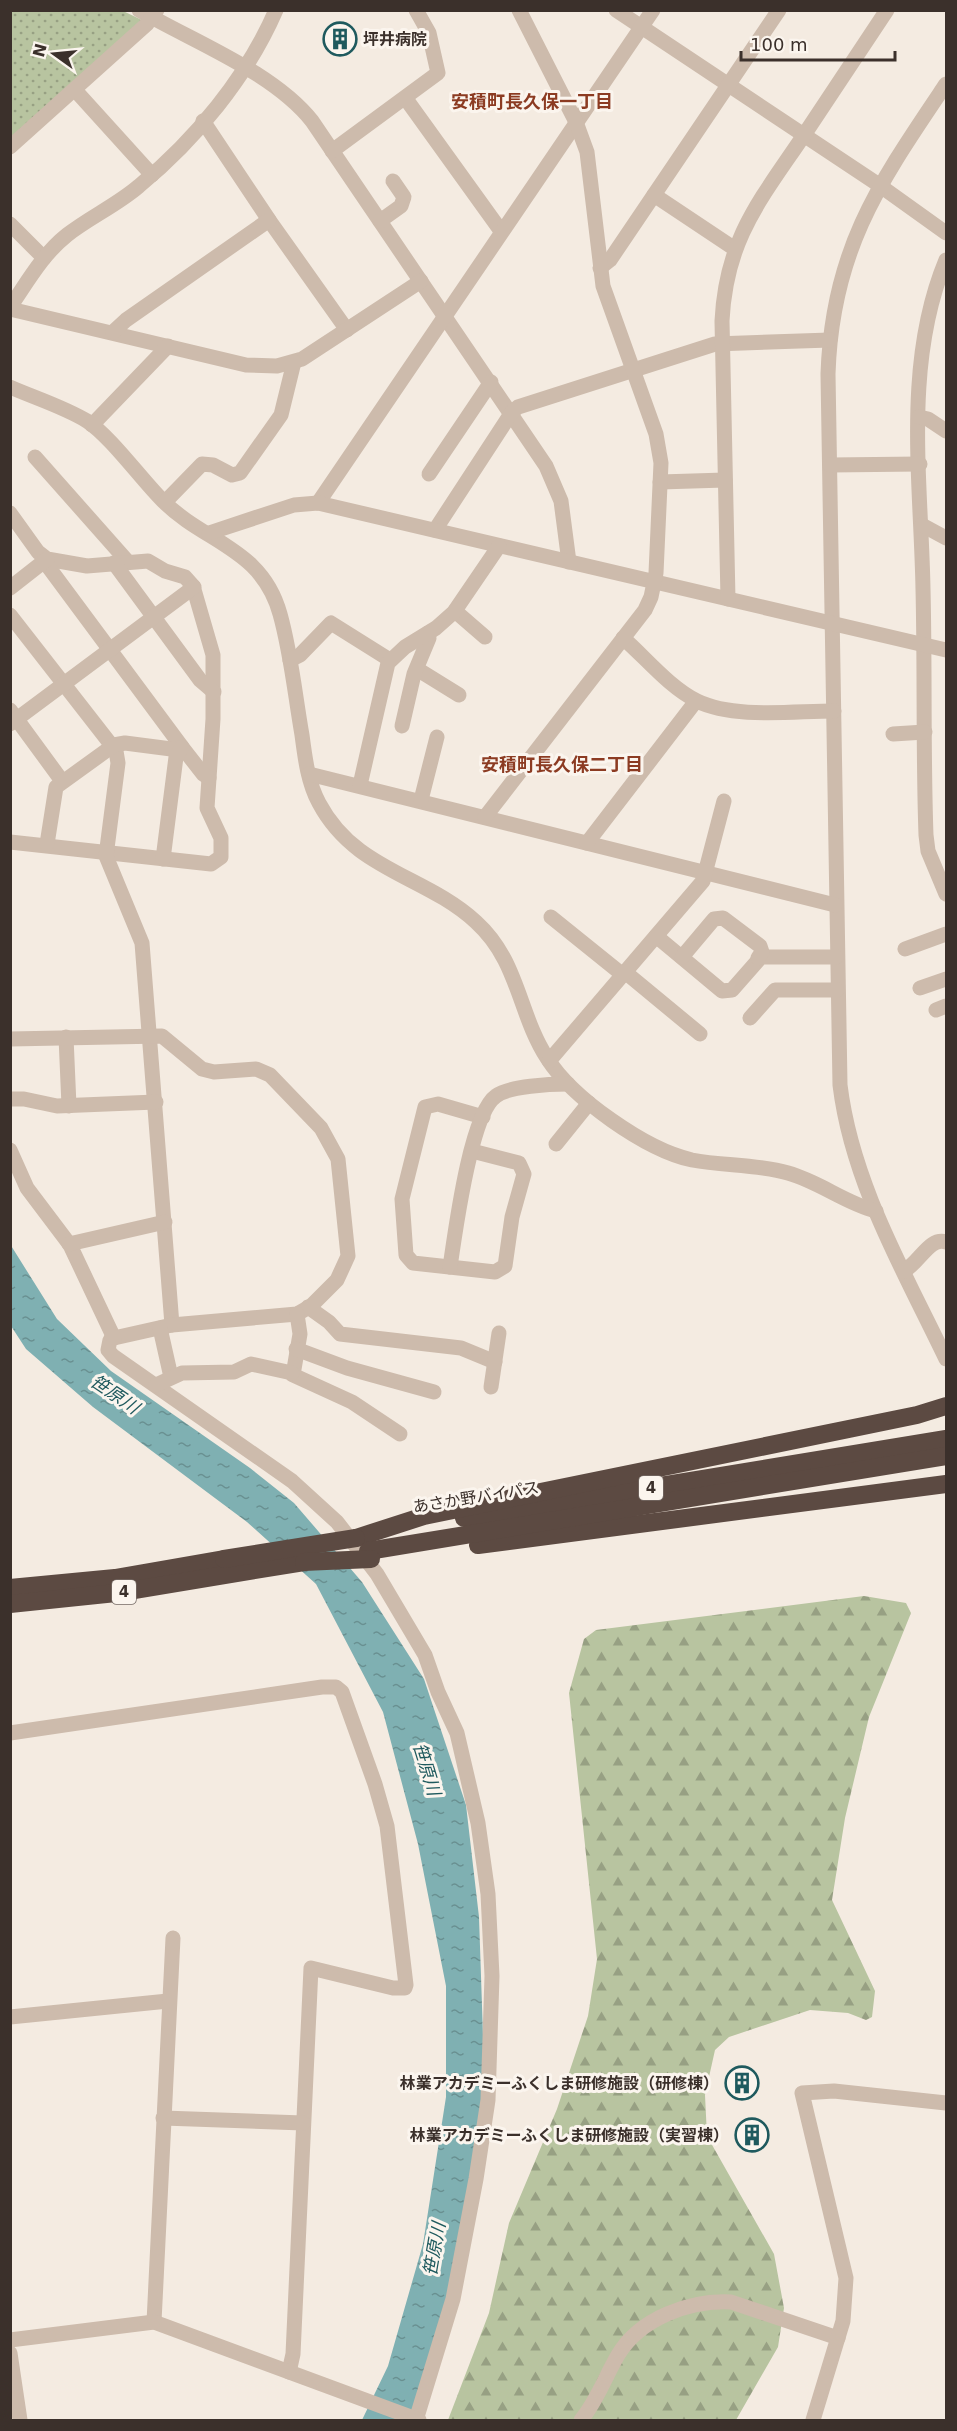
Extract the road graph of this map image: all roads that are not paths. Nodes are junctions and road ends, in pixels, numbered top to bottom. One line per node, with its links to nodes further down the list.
1 (276, 10): 10 (street)
2 (416, 10): 14 (street)
3 (519, 10): 16 (street)
4 (616, 10): 9 (street)
5 (653, 10): 9 (street)
6 (779, 10): 11 (street)
7 (887, 10): 17 (street)
8 (150, 13): 10 (street); 13 (street)
9 (642, 26): 11 (street); 16 (street)
10 (246, 70): 15 (street); 19 (street)
11 (728, 84): 17 (street); 23 (street)
12 (946, 84): 22 (street)
13 (75, 90): 18 (street); 20 (street)
14 (406, 99): 19 (street); 27 (street)
15 (203, 121): 20 (street); 24 (street)
16 (576, 122): 27 (street); 32 (street)
17 (804, 135): 22 (street); 29 (street)
18 (10, 147)
19 (332, 151): 25 (street)
20 (152, 175): 30 (street)
21 (393, 182): 25 (street)
22 (879, 185): 28 (street); 38 (street)
23 (654, 195): 29 (street); 32 (street)
24 (268, 220): 36 (street); 37 (street)
25 (380, 221): 33 (street)
26 (10, 224): 30 (street)
27 (501, 231): 35 (street)
28 (946, 232)
29 (735, 249): 39 (street)
30 (44, 258): 34 (street)
31 (946, 260): 46 (street)
32 (600, 268): 42 (street)
33 (421, 281): 35 (street); 36 (street)
34 (10, 308): 37 (street)
35 (445, 315): 43 (street); 56 (street)
36 (347, 330): 41 (street)
37 (113, 332): 40 (street)
38 (830, 340): 39 (street); 51 (street)
39 (723, 343): 42 (street); 53 (street)
40 (168, 346): 41 (street); 47 (street)
41 (294, 362): 55 (street)
42 (633, 370): 45 (street); 54 (street)
43 (491, 382): 45 (street); 52 (street)
44 (10, 387): 47 (street)
45 (512, 412): 59 (street); 65 (street)
46 (919, 417): 48 (street); 50 (street)
47 (92, 424): 55 (street)
48 (946, 431)
49 (34, 457): 64 (street)
50 (920, 464): 51 (street); 58 (street)
51 (830, 465): 73 (street)
52 (429, 474)
53 (725, 480): 54 (street); 69 (street)
54 (660, 482): 66 (street)
55 (165, 502): 60 (street)
56 (318, 503): 59 (street); 60 (street)
57 (10, 513): 63 (street)
58 (922, 525): 61 (street); 77 (street)
59 (435, 530): 62 (street)
60 (209, 533): 80 (street)
61 (946, 538)
62 (499, 546): 65 (street); 70 (street)
63 (45, 560): 64 (street); 68 (street); 78 (street)
64 (121, 562): 67 (street); 72 (street)
65 (570, 562): 66 (street)
66 (655, 583): 69 (street); 76 (street)
67 (194, 586): 72 (street); 84 (street)
68 (10, 588)
69 (728, 599): 73 (street)
70 (455, 611): 74 (street); 75 (street)
71 (10, 615): 83 (street)
72 (153, 617): 78 (street); 84 (street)
73 (832, 624): 77 (street); 87 (street)
74 (428, 633): 81 (street); 82 (street)
75 (485, 637)
76 (623, 638): 86 (street); 101 (street)
77 (925, 645): 79 (street); 90 (street)
78 (110, 649): 83 (street); 94 (street)
79 (946, 650)
80 (290, 660): 81 (street); 95 (street)
81 (390, 660): 98 (street)
82 (417, 669): 85 (street); 89 (street)
83 (62, 683): 88 (street); 93 (street)
84 (214, 692): 96 (street)
85 (459, 695)
86 (696, 701): 87 (street); 103 (street)
87 (834, 711): 110 (street)
88 (13, 717): 97 (street)
89 (402, 726)
90 (925, 732): 91 (street); 107 (street)
91 (893, 734)
92 (437, 737): 99 (street)
93 (111, 746): 94 (street); 97 (street); 105 (street)
94 (180, 749): 96 (street); 106 (street)
95 (309, 774): 98 (street); 127 (street)
96 (209, 778): 106 (street)
97 (62, 781): 104 (street)
98 (360, 786): 99 (street)
99 (421, 800): 101 (street)
100 (724, 801): 108 (street)
101 (485, 817): 103 (street)
102 (10, 842): 104 (street)
103 (587, 843): 108 (street)
104 (47, 844): 105 (street)
105 (106, 852): 106 (street); 123 (street)
106 (164, 859)
107 (942, 867): 109 (street)
108 (707, 872): 110 (street); 113 (street)
109 (946, 894)
110 (835, 905): 116 (street)
111 (551, 917): 118 (street)
112 (946, 934): 114 (street)
113 (656, 936): 115 (street); 118 (street)
114 (905, 949)
115 (682, 957): 117 (street); 117 (street)
116 (836, 957): 117 (street); 121 (street)
117 (758, 958)
118 (624, 974): 124 (street); 127 (street)
119 (946, 979): 120 (street)
120 (920, 988)
121 (837, 990): 122 (street); 137 (street)
122 (750, 1018)
123 (150, 1034): 125 (street); 130 (street); 143 (street)
124 (700, 1034)
125 (66, 1037): 126 (street); 132 (street)
126 (10, 1039)
127 (549, 1061): 128 (street)
128 (568, 1084): 131 (street); 133 (street)
129 (10, 1099): 132 (street)
130 (156, 1102): 132 (street); 138 (street)
131 (589, 1103): 134 (street); 137 (street)
132 (69, 1106)
133 (483, 1117): 136 (street); 141 (street)
134 (556, 1144)
135 (10, 1150): 140 (street)
136 (472, 1151): 141 (street); 141 (street)
137 (876, 1211): 142 (street)
138 (165, 1222): 140 (street); 144 (street)
139 (946, 1242): 142 (street)
140 (69, 1244): 146 (street)
141 (450, 1267)
142 (904, 1271): 148 (street)
143 (303, 1310): 144 (street); 147 (street); 149 (street)
144 (166, 1326): 146 (street); 151 (street)
145 (499, 1333): 149 (street)
146 (114, 1338): 152 (street)
147 (297, 1349): 150 (street); 154 (street)
148 (946, 1359)
149 (495, 1362): 153 (street)
150 (292, 1373): 151 (street); 156 (street)
151 (171, 1377): 152 (street)
152 (156, 1385): 176 (street)
153 (491, 1387)
154 (434, 1392)
155 (946, 1406): 160 (highway)
156 (400, 1434)
157 (946, 1439): 160 (highway, あさか野バイパス / 4)
158 (946, 1456): 161 (highway, 4)
159 (946, 1484): 161 (highway)
160 (356, 1538): 162 (highway, あさか野バイパス / 4, bridge)
161 (370, 1555): 163 (highway, 4, bridge)
162 (10, 1588)
163 (10, 1604)
164 (10, 1733): 170 (street)
165 (173, 1938): 166 (street)
166 (168, 2001): 167 (street); 169 (street)
167 (10, 2017)
168 (946, 2103): 172 (street)
169 (163, 2118): 170 (street); 171 (street)
170 (303, 2123): 175 (street)
171 (154, 2322): 173 (street); 175 (street)
172 (838, 2338): 178 (street); 179 (street)
173 (10, 2340)
174 (10, 2353): 177 (street)
175 (289, 2372): 176 (street)
176 (416, 2419)
177 (20, 2421)
178 (581, 2421)
179 (813, 2421)

